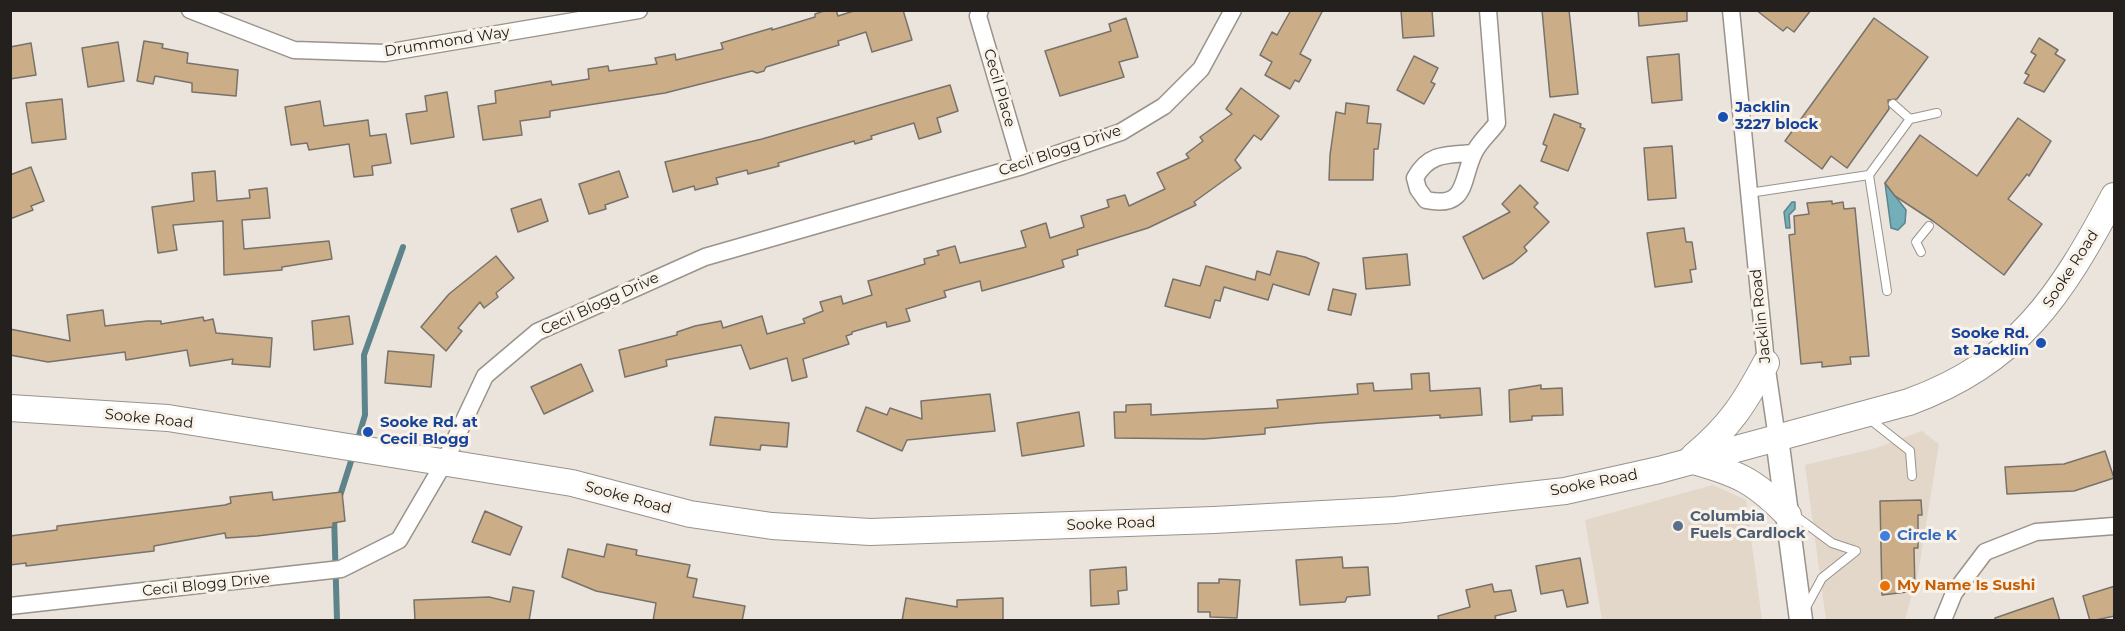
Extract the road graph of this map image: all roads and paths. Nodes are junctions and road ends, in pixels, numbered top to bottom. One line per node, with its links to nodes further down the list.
1 (190, 10): 2 (street, Drummond Way)
2 (639, 10)
3 (1233, 10): 11 (street, Cecil Blogg Drive)
4 (1488, 10): 10 (street)
5 (1731, 10): 13 (street, Jacklin Road)
6 (977, 12): 11 (street, Cecil Place)
7 (1893, 104): 9 (lane)
8 (1937, 113): 9 (lane)
9 (1910, 119): 12 (lane)
10 (1474, 153)
11 (1022, 166): 23 (street, Cecil Blogg Drive)
12 (1869, 175): 13 (lane); 17 (lane)
13 (1748, 193): 18 (street, Jacklin Road)
14 (2115, 196): 20 (main road, Sooke Road)
15 (1929, 226): 16 (lane)
16 (1921, 252)
17 (1887, 291)
18 (1766, 363): 21 (street, Jacklin Road); 22 (main road)
19 (10, 408): 23 (main road, Sooke Road)
20 (1864, 415): 21 (main road, Sooke Road); 24 (lane)
21 (1777, 438): 22 (main road, Sooke Road); 25 (main road, Jacklin Road)
22 (1690, 460): 23 (main road, Sooke Road); 25 (main road)
23 (444, 463): 27 (street, Cecil Blogg Drive)
24 (1912, 476)
25 (1787, 513): 28 (main road, Jacklin Road); 28 (lane)
26 (2115, 526): 29 (street)
27 (10, 606)
28 (1801, 619)
29 (1943, 621)

